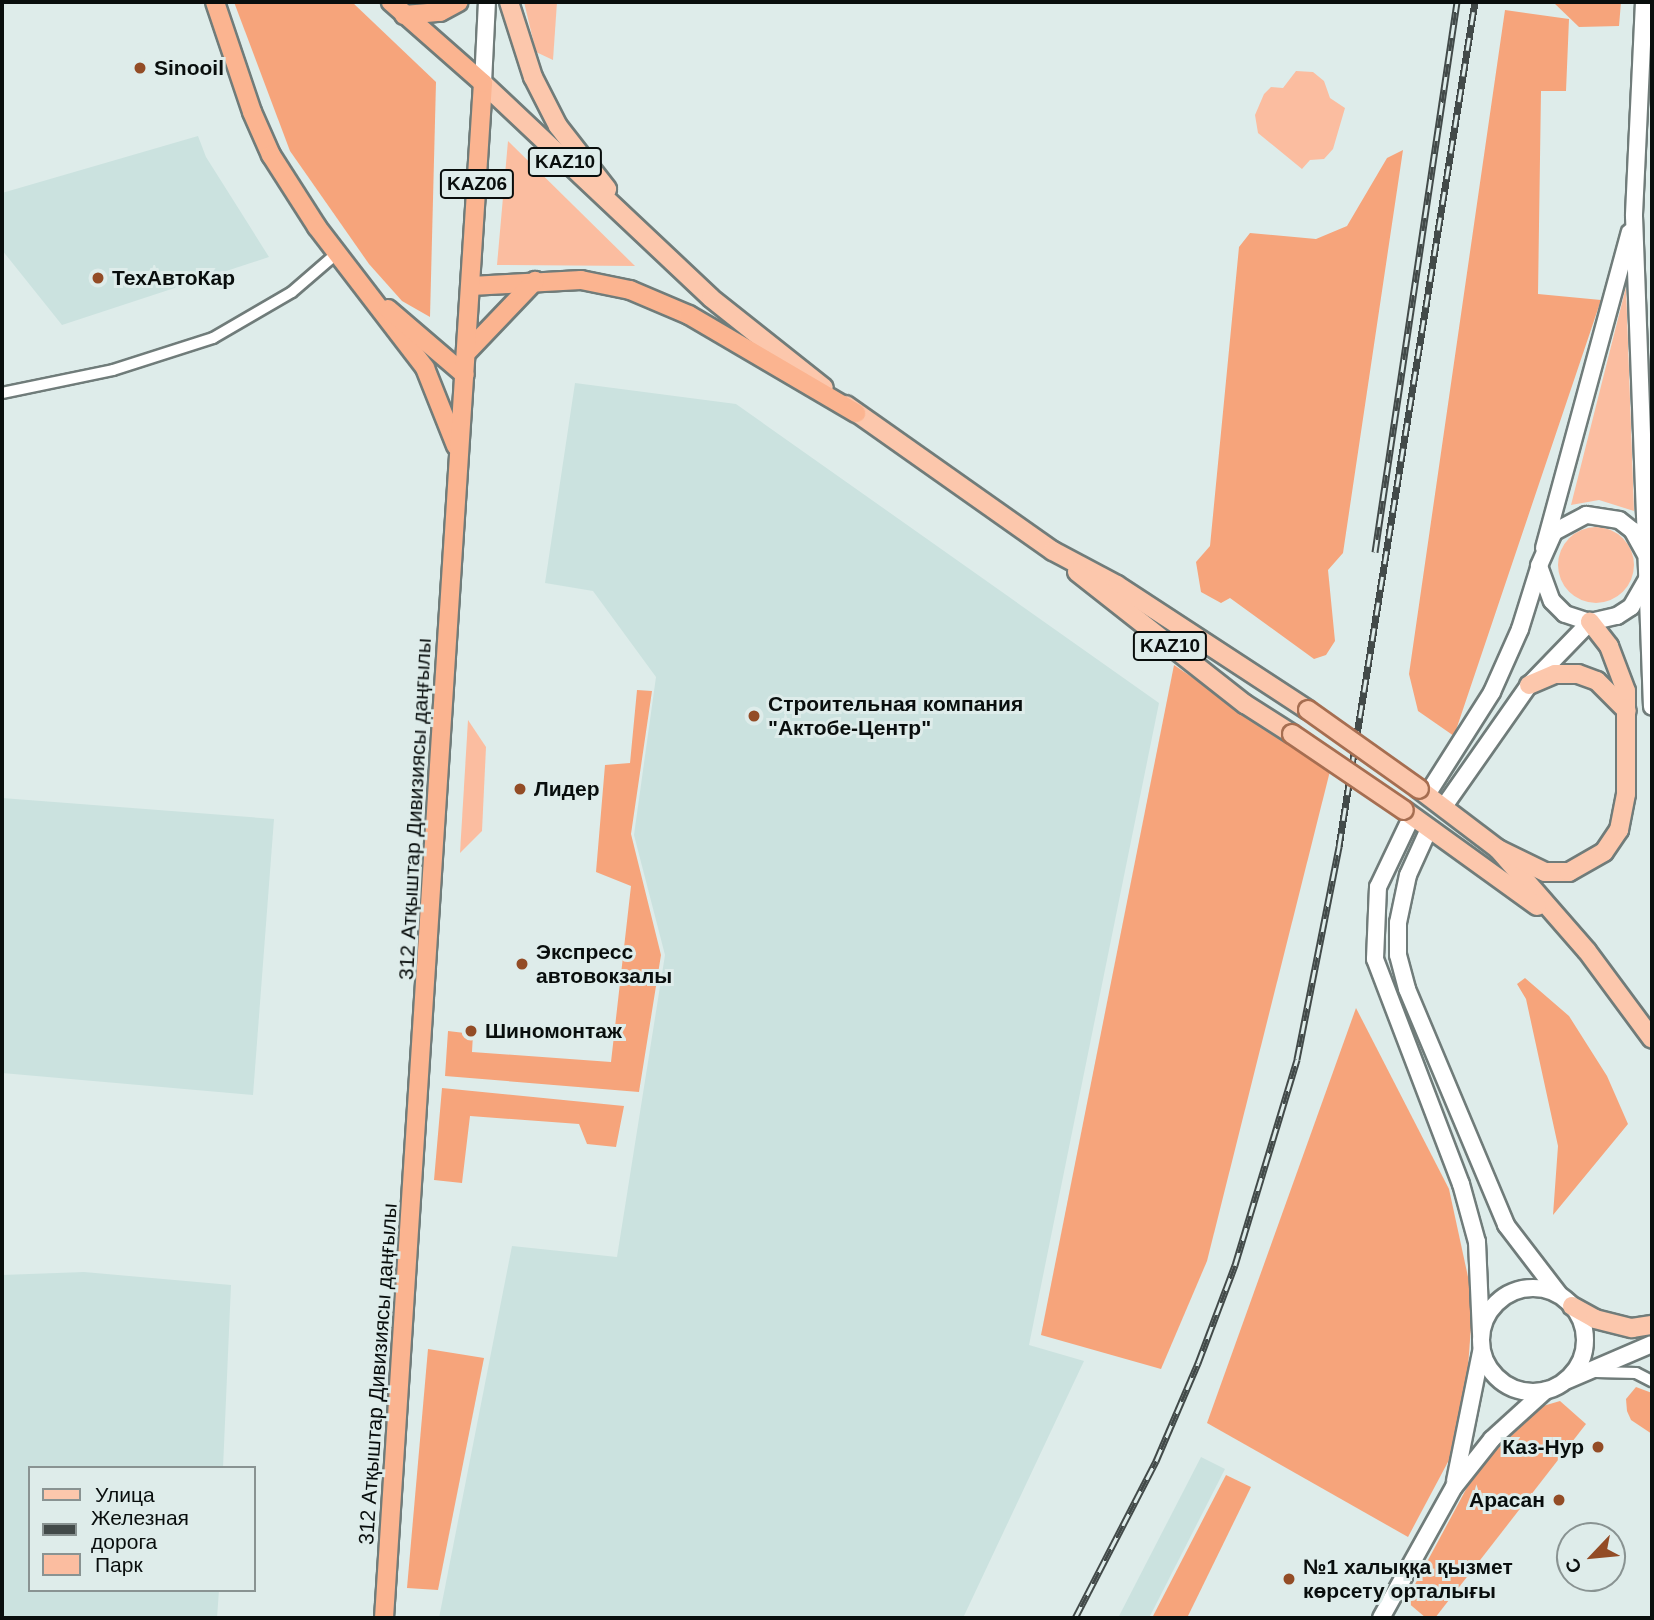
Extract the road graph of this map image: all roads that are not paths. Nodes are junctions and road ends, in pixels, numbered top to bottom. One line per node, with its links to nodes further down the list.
1 (215, 2): 11 (highway)
2 (391, 2): 7 (highway)
3 (459, 2): 7 (highway)
4 (487, 2): 8 (main road, 312 Атқыштар Дивизиясы даңғылы)
5 (509, 2): 10 (main road)
6 (1644, 2): 9 (main road)
7 (404, 15): 8 (highway)
8 (483, 83): 10 (main road, KAZ10); 13 (highway, 312 Атқыштар Дивизиясы даңғылы / KАZ06)
9 (1634, 216): 20 (main road); 23 (main road)
10 (648, 241): 18 (main road, KAZ10)
11 (336, 254): 14 (highway); 17 (street)
12 (536, 281): 13 (highway); 15 (highway); 18 (highway)
13 (471, 286): 15 (highway, 312 Атқыштар Дивизиясы даңғылы / KАZ06)
14 (371, 296): 16 (highway); 19 (highway)
15 (468, 351): 16 (highway, 312 Атқыштар Дивизиясы даңғылы / KАZ06)
16 (465, 374): 19 (highway, 312 Атқыштар Дивизиясы даңғылы / KАZ06)
17 (2, 393)
18 (856, 413): 21 (main road, KAZ10)
19 (457, 450): 44 (highway, 312 Атқыштар Дивизиясы даңғылы / KАZ06)
20 (1544, 548): 22 (main road); 23 (main road)
21 (1053, 551): 28 (main road, KAZ10, bridge); 30 (main road, KAZ10, bridge)
22 (1539, 566): 24 (main road); 28 (main road)
23 (1647, 569): 24 (main road); 26 (main road)
24 (1590, 622): 25 (main road); 27 (main road)
25 (1529, 685): 27 (main road); 29 (main road)
26 (1652, 708)
27 (1627, 711): 32 (main road)
28 (1424, 791): 32 (main road, KAZ10)
29 (1445, 805)
30 (1407, 815): 33 (main road, KAZ10); 37 (main road)
31 (1428, 831): 35 (main road)
32 (1498, 849): 33 (main road, KAZ10)
33 (1587, 951): 34 (main road, KAZ10)
34 (1652, 1039)
35 (1565, 1300): 36 (main road); 37 (main road); 41 (main road)
36 (1652, 1325)
37 (1481, 1341): 42 (main road); 43 (main road)
38 (1652, 1344): 39 (main road)
39 (1583, 1373): 40 (street); 41 (main road)
40 (1652, 1381)
41 (1561, 1383): 42 (main road)
42 (1545, 1391): 43 (main road)
43 (1454, 1487): 45 (main road)
44 (384, 1618)
45 (1381, 1618)

